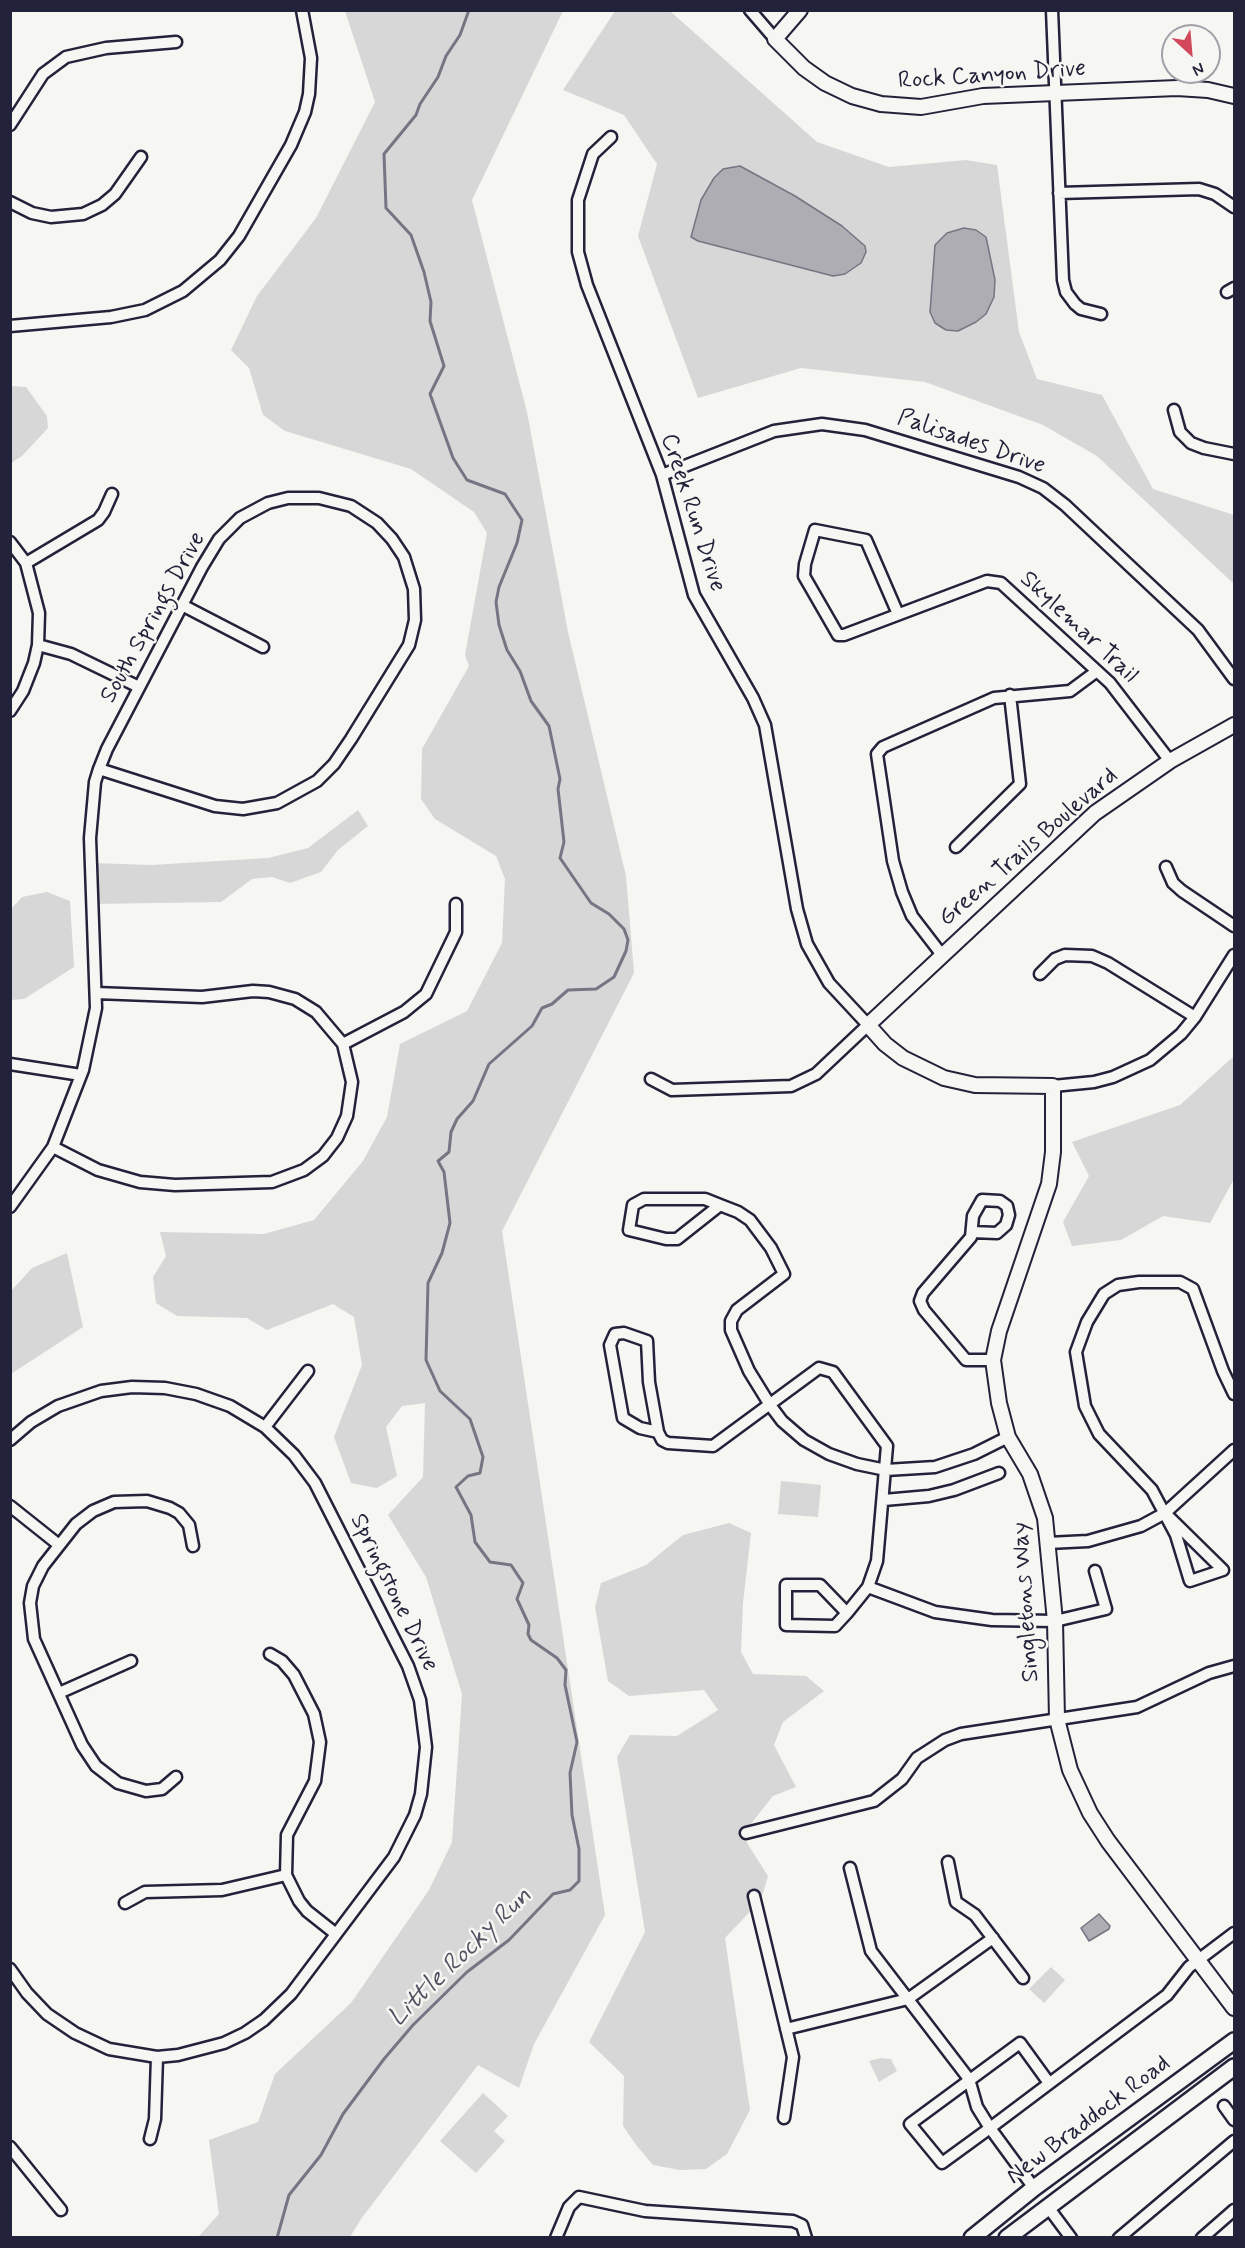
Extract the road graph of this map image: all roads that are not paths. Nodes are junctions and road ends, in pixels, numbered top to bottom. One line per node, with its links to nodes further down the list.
1 (302, 10): 16 (street)
2 (750, 10): 5 (street, Rock Canyon Drive)
3 (800, 10): 5 (street)
4 (1052, 10): 7 (street)
5 (775, 39): 7 (street, Rock Canyon Drive)
6 (176, 42): 9 (street)
7 (1055, 93): 8 (street, Rock Canyon Drive); 12 (street)
8 (1234, 96)
9 (10, 125)
10 (611, 137): 19 (street, Creek Run Drive)
11 (141, 157): 13 (street)
12 (1059, 193): 14 (street); 15 (street)
13 (10, 202)
14 (1234, 207)
15 (1101, 314)
16 (10, 326)
17 (1174, 410): 18 (street)
18 (1234, 454)
19 (662, 475): 28 (street, Palisades Drive); 44 (street, Creek Run Drive)
20 (112, 494): 22 (street)
21 (10, 542): 22 (street)
22 (26, 563): 25 (street)
23 (182, 605): 26 (street); 29 (street, South Springs Drive); 34 (street, South Springs Drive)
24 (898, 614): 24 (street, Skylemar Trail); 27 (street, Skylemar Trail)
25 (38, 645): 29 (street); 31 (street)
26 (263, 647)
27 (1097, 671): 30 (street); 33 (street, Skylemar Trail)
28 (1234, 679)
29 (139, 687): 34 (street, South Springs Drive)
30 (1010, 695): 35 (street); 39 (street)
31 (10, 711)
32 (1234, 725): 33 (street, Green Trails Boulevard)
33 (1170, 761): 39 (street, Green Trails Boulevard)
34 (99, 769): 42 (street, South Springs Drive)
35 (956, 847)
36 (1166, 867): 38 (street)
37 (456, 904): 45 (street)
38 (1234, 926)
39 (942, 955): 44 (street, Green Trails Boulevard)
40 (1234, 955): 43 (street)
41 (1040, 974): 43 (street)
42 (96, 993): 45 (street); 47 (street, South Springs Drive)
43 (1195, 1017): 49 (street)
44 (868, 1025): 48 (street); 49 (street)
45 (343, 1044): 50 (street)
46 (10, 1064): 47 (street)
47 (81, 1075): 50 (street, South Springs Drive)
48 (651, 1079)
49 (1053, 1086): 54 (street, Singletons Way)
50 (53, 1147): 52 (street, South Springs Drive)
51 (720, 1205): 51 (street); 57 (street)
52 (10, 1207)
53 (972, 1232): 54 (street)
54 (993, 1360): 60 (street, Singletons Way)
55 (308, 1371): 58 (street)
56 (1234, 1394): 67 (street)
57 (770, 1405): 59 (street); 63 (street); 63 (street)
58 (265, 1427): 61 (street, Springstone Drive); 88 (street, Springstone Drive)
59 (658, 1432): 59 (street)
60 (1008, 1437): 63 (street); 68 (street, Singletons Way)
61 (10, 1440)
62 (1234, 1450): 67 (street)
63 (886, 1470): 65 (street)
64 (999, 1473): 65 (street)
65 (884, 1500): 72 (street)
66 (10, 1506): 69 (street)
67 (1165, 1513): 67 (street); 68 (street)
68 (1048, 1543): 74 (street, Singletons Way)
69 (59, 1545): 70 (street); 78 (street)
70 (193, 1546)
71 (1095, 1570): 74 (street)
72 (868, 1587): 73 (street); 74 (street)
73 (847, 1613): 73 (street)
74 (1055, 1621): 79 (street, Singletons Way)
75 (270, 1654): 84 (street)
76 (131, 1661): 78 (street)
77 (1234, 1666): 79 (street)
78 (59, 1693): 80 (street)
79 (1057, 1719): 81 (street); 90 (street, Singletons Way)
80 (176, 1777)
81 (746, 1833)
82 (948, 1862): 89 (street)
83 (850, 1868): 93 (street)
84 (286, 1875): 86 (street); 88 (street)
85 (754, 1896): 95 (street)
86 (125, 1903)
87 (1234, 1933): 90 (street)
88 (336, 1934): 97 (street, Springstone Drive)
89 (993, 1938): 92 (street); 93 (street)
90 (1197, 1960): 94 (street, Singletons Way); 100 (street)
91 (11, 1973): 97 (street, Springstone Drive)
92 (1023, 1978)
93 (908, 1999): 95 (street); 99 (street)
94 (1234, 2008)
95 (786, 2029): 102 (street)
96 (1234, 2041): 108 (main road, New Braddock Road)
97 (157, 2057): 105 (street)
98 (1234, 2067): 109 (main road, New Braddock Road)
99 (969, 2079): 100 (street); 104 (street); 104 (street)
100 (1049, 2084): 104 (street)
101 (1224, 2106): 103 (street)
102 (784, 2118)
103 (1234, 2120)
104 (990, 2128): 108 (street)
105 (150, 2139)
106 (1234, 2141): 117 (street)
107 (10, 2147): 110 (street)
108 (1034, 2188): 114 (main road, New Braddock Road)
109 (1048, 2207): 115 (main road, New Braddock Road); 116 (street)
110 (62, 2210)
111 (1234, 2210): 118 (street)
112 (556, 2238): 113 (street)
113 (806, 2238)
114 (972, 2238)
115 (1007, 2238)
116 (1071, 2238)
117 (1119, 2238)
118 (1202, 2238)

